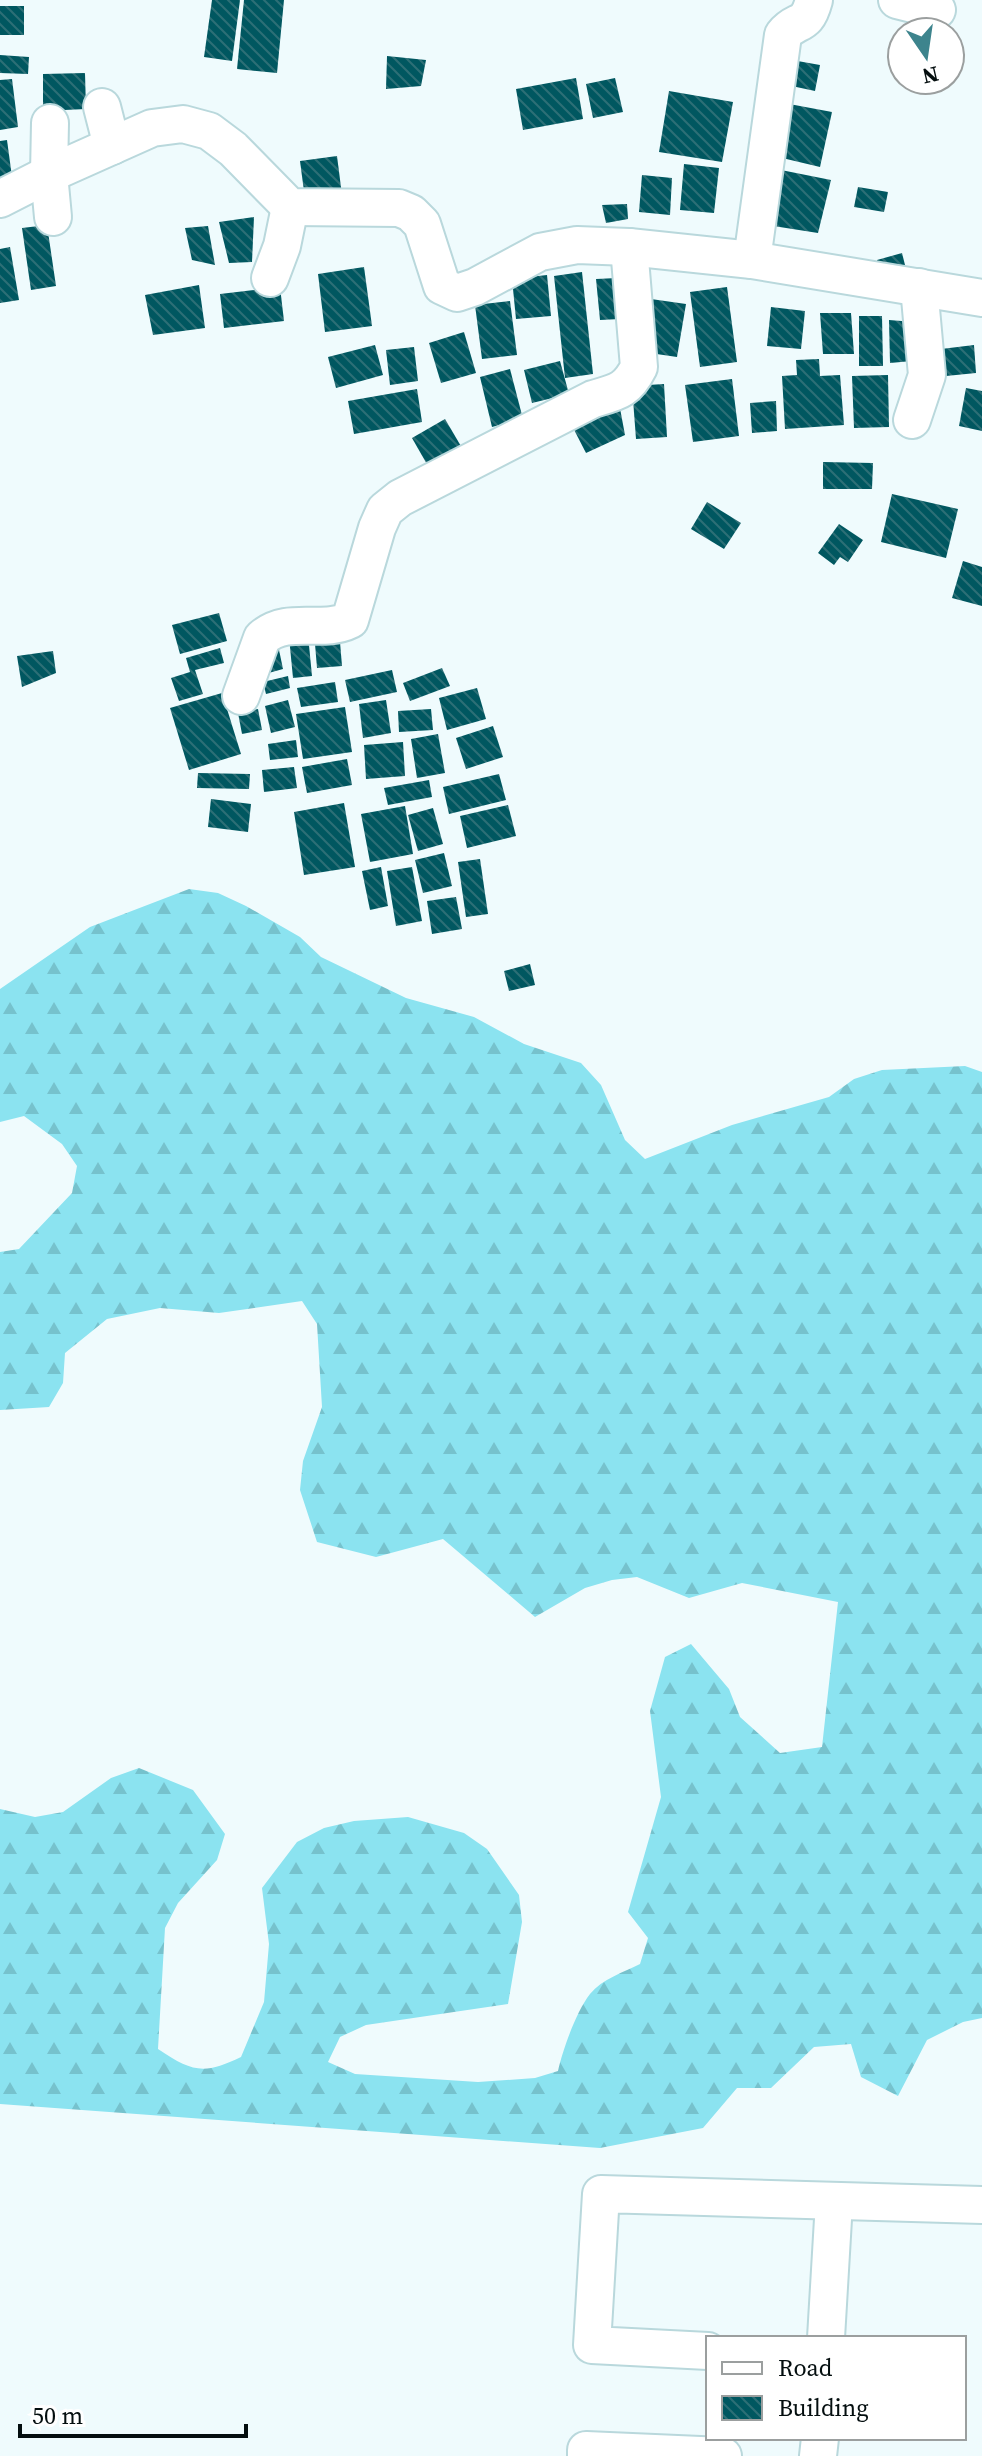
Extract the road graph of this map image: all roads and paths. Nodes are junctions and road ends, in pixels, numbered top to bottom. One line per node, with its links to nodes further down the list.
1 (814, 0): 12 (street)
2 (897, 0): 3 (street)
3 (937, 10)
4 (102, 107): 6 (street)
5 (50, 123): 7 (street)
6 (112, 146): 7 (street); 9 (street)
7 (49, 174): 8 (street); 10 (street)
8 (0, 199)
9 (290, 207): 11 (street); 13 (street)
10 (53, 217)
11 (629, 247): 12 (street); 17 (street)
12 (752, 260): 14 (street)
13 (270, 278)
14 (919, 287): 15 (street); 16 (street)
15 (982, 298)
16 (912, 420)
17 (241, 696)
18 (834, 2202): 19 (street); 20 (street); 21 (street)
19 (982, 2205)
20 (826, 2336)
21 (706, 2351)
22 (586, 2456): 23 (street)
23 (723, 2456)

